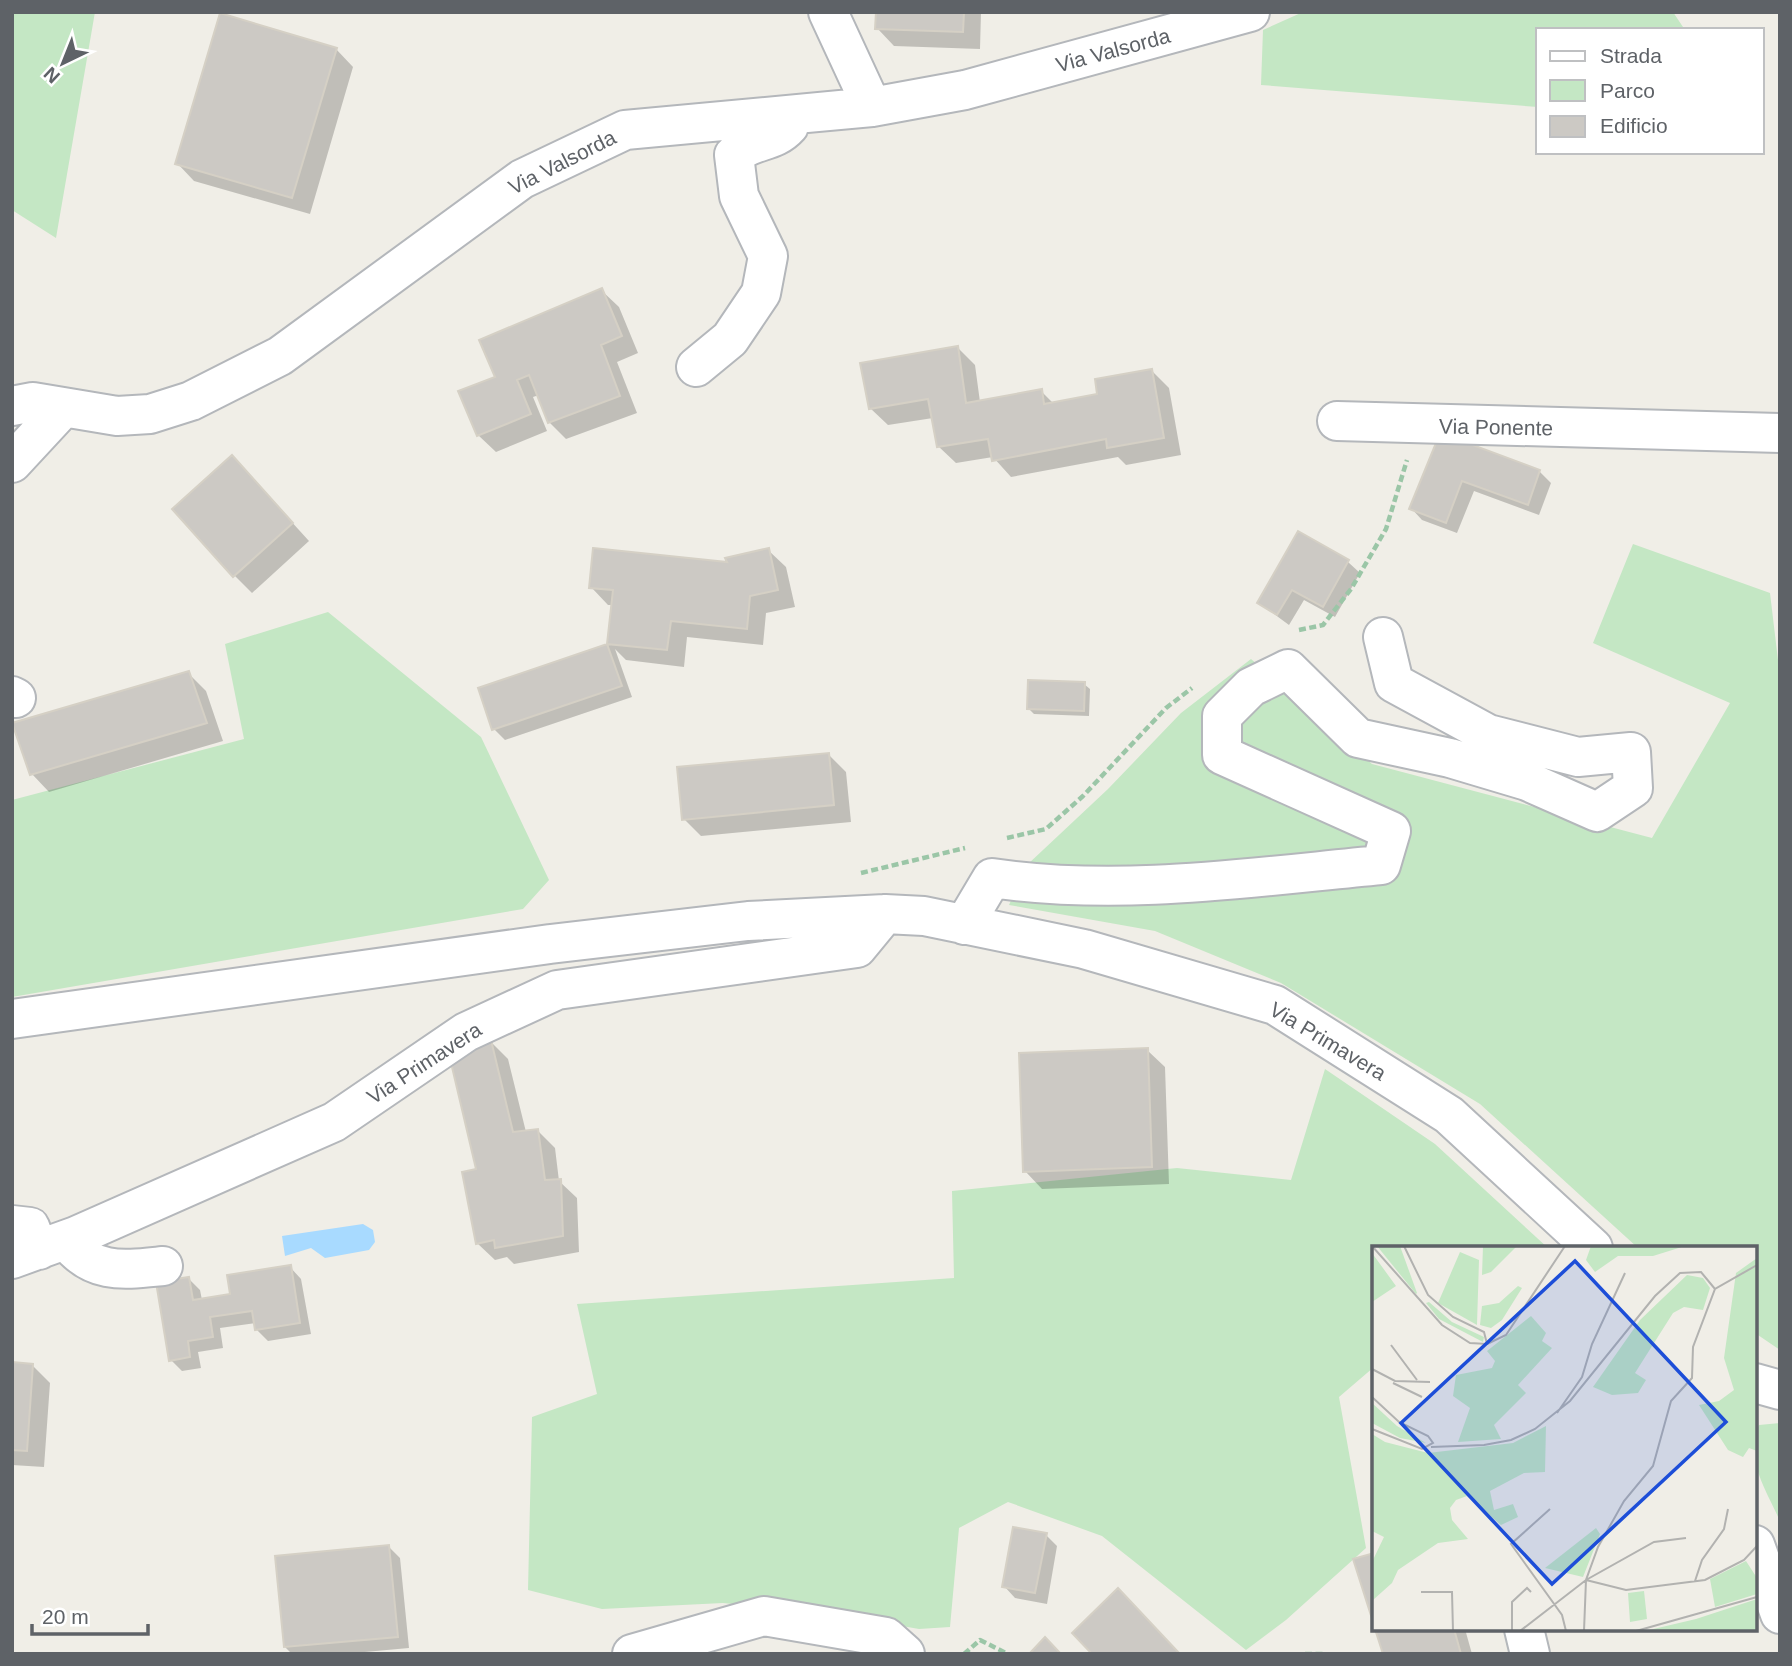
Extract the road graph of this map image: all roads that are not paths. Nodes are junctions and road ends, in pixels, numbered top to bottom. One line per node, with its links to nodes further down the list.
1 (828, 12): 3 (street)
2 (1250, 12): 3 (street, Via Valsorda)
3 (872, 107): 4 (street, Via Valsorda)
4 (800, 114): 5 (street); 7 (street, Via Valsorda)
5 (696, 368)
6 (12, 406): 7 (street, Via Valsorda)
7 (63, 408): 10 (street)
8 (1337, 421): 9 (street, Via Ponente)
9 (1780, 433)
10 (12, 463)
11 (1383, 637): 13 (street)
12 (885, 915): 13 (street, Via Primavera); 14 (street, Via Primavera); 15 (street, Via Primavera)
13 (964, 925): 16 (street, Via Primavera)
14 (12, 1019)
15 (32, 1244): 17 (street)
16 (1591, 1246)
17 (163, 1266)
18 (1757, 1384): 19 (street)
19 (1780, 1390)
20 (1757, 1551): 21 (street)
21 (1780, 1614)
22 (1524, 1631): 25 (street)
23 (632, 1654): 24 (street)
24 (905, 1654)
25 (1530, 1654)

